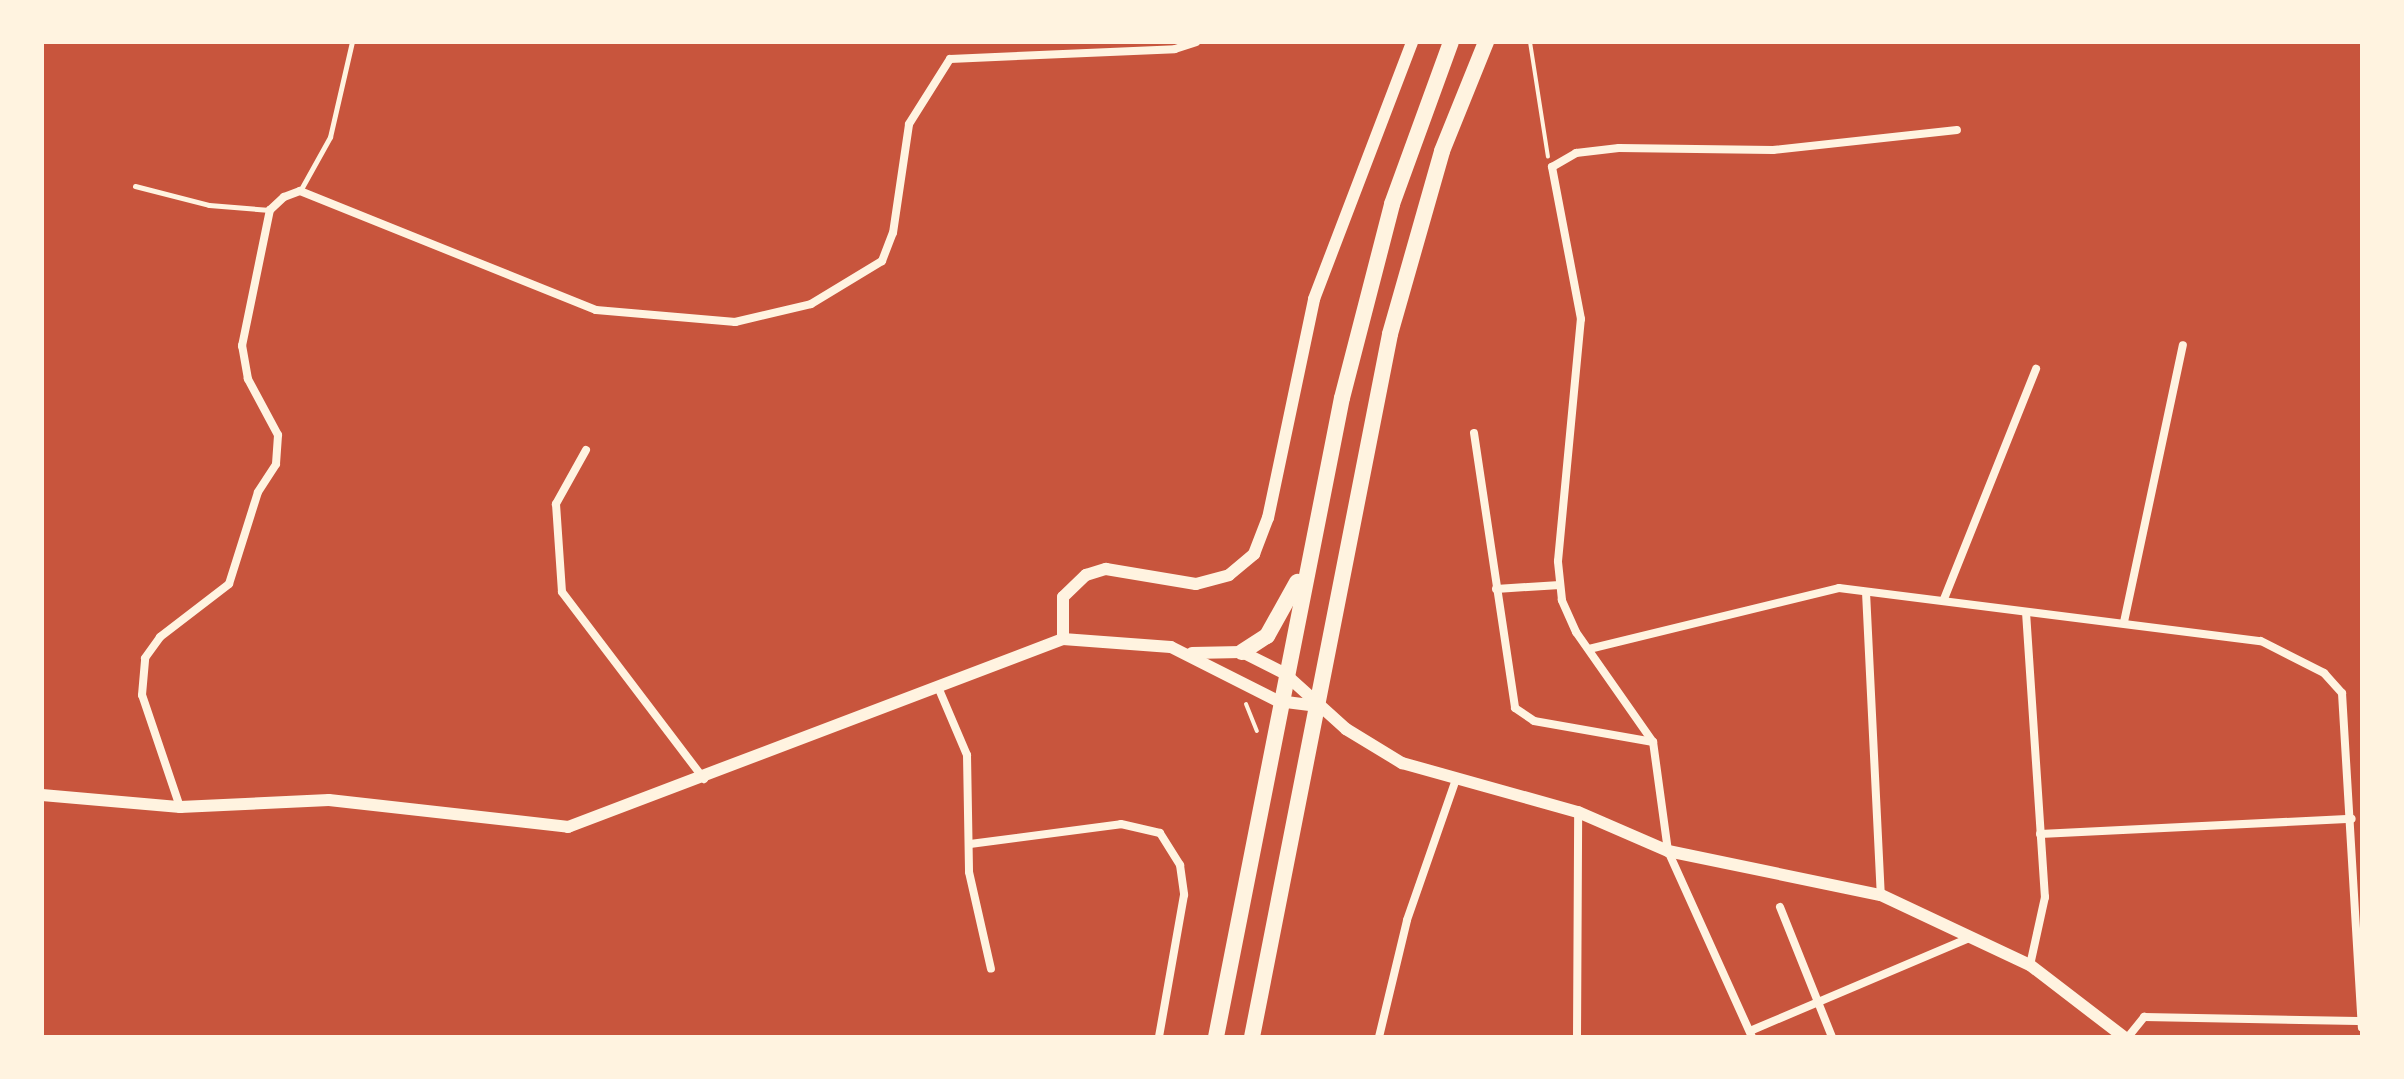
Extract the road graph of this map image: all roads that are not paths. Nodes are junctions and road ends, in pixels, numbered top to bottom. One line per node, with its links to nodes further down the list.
1 (352, 42): 8 (lane)
2 (1196, 42): 8 (street)
3 (1412, 42): 21 (street)
4 (1451, 42): 14 (main road)
5 (1486, 42): 28 (main road)
6 (1957, 130): 15 (street)
7 (135, 186): 9 (lane)
8 (300, 191): 9 (street)
9 (270, 210): 33 (street)
10 (2183, 345): 20 (street)
11 (2036, 369): 18 (street)
12 (1474, 433): 16 (street)
13 (586, 450): 31 (street)
14 (1314, 535): 23 (main road); 25 (main road)
15 (1560, 585): 16 (street); 22 (street)
16 (1496, 589): 29 (street)
17 (1866, 592): 18 (street); 22 (street); 39 (street)
18 (1944, 599): 19 (street)
19 (2026, 612): 20 (street); 36 (street)
20 (2124, 622): 35 (street)
21 (1063, 639): 24 (street); 26 (street)
22 (1589, 649): 29 (street)
23 (1242, 652): 24 (street); 25 (street)
24 (1189, 653): 27 (street)
25 (1284, 673): 27 (main road); 28 (street)
26 (938, 687): 31 (street); 37 (street)
27 (1278, 701): 28 (street); 48 (main road)
28 (1318, 706): 30 (street); 49 (main road)
29 (1653, 742): 38 (street)
30 (1456, 779): 34 (street); 50 (street)
31 (705, 780): 33 (street)
32 (42, 795): 33 (street)
33 (180, 807)
34 (1578, 812): 38 (street); 51 (street)
35 (2352, 819): 36 (street); 45 (street)
36 (2040, 834): 42 (street)
37 (970, 844): 43 (street); 47 (street)
38 (1668, 851): 39 (street); 46 (street)
39 (1881, 895): 41 (street)
40 (1780, 907): 44 (street)
41 (1975, 934): 42 (street); 44 (street)
42 (2030, 965): 53 (street)
43 (991, 969)
44 (1819, 1003): 46 (street); 52 (street)
45 (2360, 1024): 53 (street)
46 (1751, 1034)
47 (1159, 1037)
48 (1216, 1037)
49 (1252, 1037)
50 (1379, 1037)
51 (1577, 1037)
52 (1832, 1037)
53 (2126, 1037)

